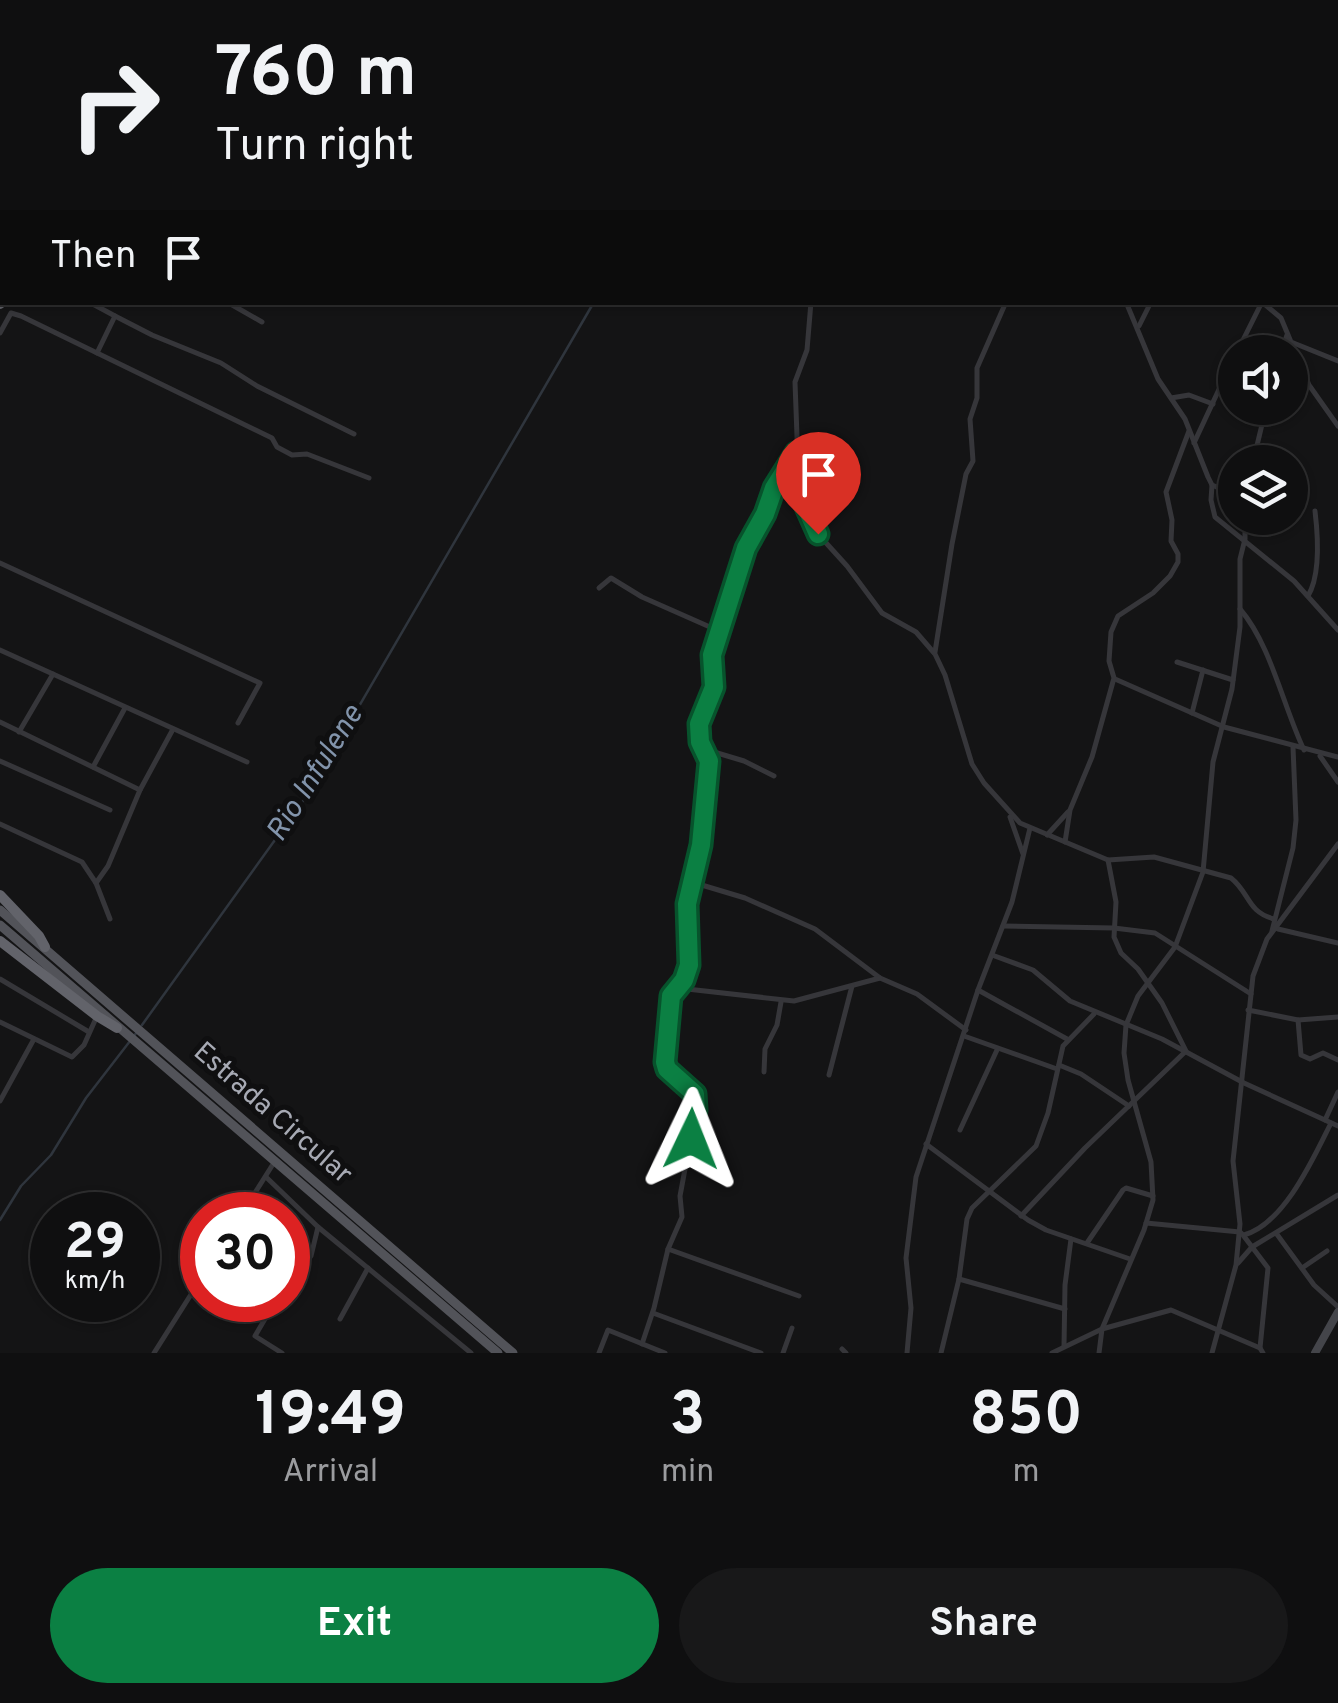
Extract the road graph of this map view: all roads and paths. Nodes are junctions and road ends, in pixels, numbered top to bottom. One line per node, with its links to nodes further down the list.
1 (3, 305): 10 (street)
2 (95, 305): 11 (street)
3 (232, 305): 12 (street)
4 (811, 305): 28 (street)
5 (1005, 305): 42 (street)
6 (1125, 305): 13 (street)
7 (1150, 305): 13 (street)
8 (1260, 305): 15 (street)
9 (1266, 305): 16 (street)
10 (11, 313): 14 (street); 18 (street)
11 (115, 316): 18 (street); 26 (street)
12 (262, 322)
13 (1138, 328): 22 (street)
14 (0, 333)
15 (1246, 335)
16 (1286, 335)
17 (1308, 349): 19 (street)
18 (98, 353): 29 (street)
19 (1338, 361)
20 (1308, 385): 24 (street)
21 (1218, 393): 23 (street)
22 (1171, 398): 23 (street); 25 (street)
23 (1213, 404): 27 (street)
24 (1338, 426)
25 (1189, 432): 27 (street); 46 (street)
26 (354, 434)
27 (1194, 443): 30 (street)
28 (796, 453): 40 (street); 42 (street)
29 (369, 478)
30 (1212, 485): 31 (street); 34 (street)
31 (1218, 488)
32 (1314, 512): 37 (street)
33 (1245, 535): 34 (street)
34 (1245, 539): 37 (street); 38 (street)
35 (0, 563): 51 (street)
36 (599, 588): 40 (street)
37 (1308, 596): 39 (street)
38 (1240, 610): 47 (street); 57 (street)
39 (1338, 630)
40 (719, 631): 56 (street)
41 (0, 650): 45 (street)
42 (935, 654): 68 (street)
43 (1177, 662): 44 (street)
44 (1202, 670): 47 (street); 49 (street)
45 (53, 674): 48 (street); 54 (street)
46 (1114, 678): 49 (street); 67 (street)
47 (1233, 680): 52 (street)
48 (125, 707): 53 (street); 62 (street)
49 (1192, 713): 52 (street)
50 (0, 722): 54 (street)
51 (238, 723)
52 (1224, 726): 55 (street); 76 (street)
53 (172, 730): 61 (street); 65 (street)
54 (19, 732): 62 (street)
55 (1294, 747): 57 (street); 82 (street)
56 (704, 749): 63 (street); 78 (street)
57 (1304, 750): 58 (street)
58 (1319, 754): 59 (street); 64 (street)
59 (1338, 757)
60 (0, 761): 66 (street)
61 (248, 762)
62 (92, 767): 65 (street)
63 (774, 776)
64 (1338, 782)
65 (140, 790): 77 (street)
66 (110, 810)
67 (1070, 810): 71 (street); 72 (street)
68 (1009, 814): 70 (street); 74 (street)
69 (0, 824): 77 (street)
70 (1030, 828): 71 (street); 74 (street)
71 (1046, 835): 72 (street)
72 (1065, 842): 75 (street)
73 (1338, 844): 86 (street)
74 (1024, 856): 84 (street)
75 (1108, 860): 76 (street); 85 (street)
76 (1203, 872): 82 (street); 90 (street)
77 (96, 883): 81 (street)
78 (694, 883): 92 (street); 94 (street)
79 (0, 895): 89 (highway)
80 (0, 910): 89 (main road, Estrada Circular)
81 (110, 918)
82 (1274, 919): 86 (street)
83 (0, 925): 109 (main road, Estrada Circular)
84 (1003, 926): 85 (street); 91 (street)
85 (1114, 928): 90 (street); 95 (street)
86 (1274, 931): 88 (street); 99 (street)
87 (0, 940): 104 (highway)
88 (1338, 943)
89 (45, 946): 118 (main road, Estrada Circular)
90 (1175, 946): 95 (street); 99 (street)
91 (992, 955): 98 (street); 103 (street)
92 (880, 978): 96 (street); 111 (street)
93 (0, 979): 110 (street)
94 (684, 980): 97 (street); 100 (street)
95 (1148, 983): 108 (street); 115 (street)
96 (852, 986): 101 (street); 120 (street)
97 (687, 990): 100 (street); 101 (street)
98 (978, 990): 111 (street); 113 (street)
99 (1250, 994): 102 (street)
100 (671, 996): 142 (street)
101 (781, 1002): 119 (street)
102 (1248, 1010): 106 (street); 121 (street)
103 (1095, 1013): 108 (street); 113 (street)
104 (98, 1016): 109 (highway); 110 (street)
105 (1338, 1017): 106 (street)
106 (1298, 1020): 116 (street)
107 (0, 1022): 112 (street)
108 (1126, 1025): 115 (street); 124 (street)
109 (122, 1031): 118 (main road, Estrada Circular)
110 (89, 1032): 112 (street)
111 (965, 1033): 114 (street); 127 (street)
112 (34, 1039): 123 (street)
113 (1067, 1039): 117 (street)
114 (997, 1050): 117 (street); 126 (street)
115 (1186, 1051): 121 (street); 124 (street)
116 (1338, 1060)
117 (1057, 1067): 124 (street); 131 (street)
118 (175, 1068): 128 (main road, Estrada Circular); 168 (main road, Estrada Circular)
119 (764, 1072)
120 (829, 1075)
121 (1244, 1084): 125 (street); 138 (street)
122 (1338, 1092): 125 (street)
123 (0, 1101)
124 (1131, 1104): 133 (street); 134 (street)
125 (1332, 1123): 138 (street)
126 (960, 1130)
127 (926, 1144): 131 (street); 173 (street)
128 (275, 1161): 129 (street); 167 (main road, Estrada Circular)
129 (266, 1176): 130 (street); 136 (street)
130 (256, 1192)
131 (990, 1192): 134 (street); 149 (street)
132 (1338, 1195): 137 (street)
133 (1153, 1196): 135 (street); 140 (street)
134 (1021, 1216): 139 (street)
135 (1146, 1223): 138 (street); 145 (street)
136 (318, 1227): 144 (street); 147 (street)
137 (1276, 1233): 141 (street); 148 (street)
138 (1242, 1234): 141 (street); 146 (street)
139 (1071, 1238): 140 (street); 151 (street)
140 (1087, 1243): 145 (street)
141 (1252, 1246): 146 (street); 162 (street)
142 (668, 1249): 150 (street); 153 (street)
143 (1326, 1251): 148 (street)
144 (310, 1257)
145 (1130, 1259): 158 (street)
146 (1236, 1265): 159 (street)
147 (368, 1268): 155 (street); 166 (street)
148 (1302, 1268): 154 (street)
149 (959, 1279): 151 (street); 174 (street)
150 (799, 1296)
151 (1065, 1309): 161 (street)
152 (180, 1311): 164 (street)
153 (653, 1314): 160 (street); 171 (street)
154 (1337, 1314): 177 (street)
155 (340, 1318)
156 (263, 1322): 165 (street)
157 (792, 1328): 172 (street)
158 (1102, 1329): 159 (street); 161 (street); 175 (street)
159 (1220, 1329): 162 (street); 176 (street)
160 (642, 1344): 169 (street); 170 (street)
161 (1064, 1346): 163 (street)
162 (1261, 1350)
163 (1054, 1352)
164 (154, 1353)
165 (282, 1353)
166 (471, 1353)
167 (498, 1353)
168 (514, 1353)
169 (599, 1353)
170 (664, 1353)
171 (760, 1353)
172 (782, 1353)
173 (907, 1353)
174 (941, 1353)
175 (1099, 1353)
176 (1212, 1353)
177 (1315, 1353)

